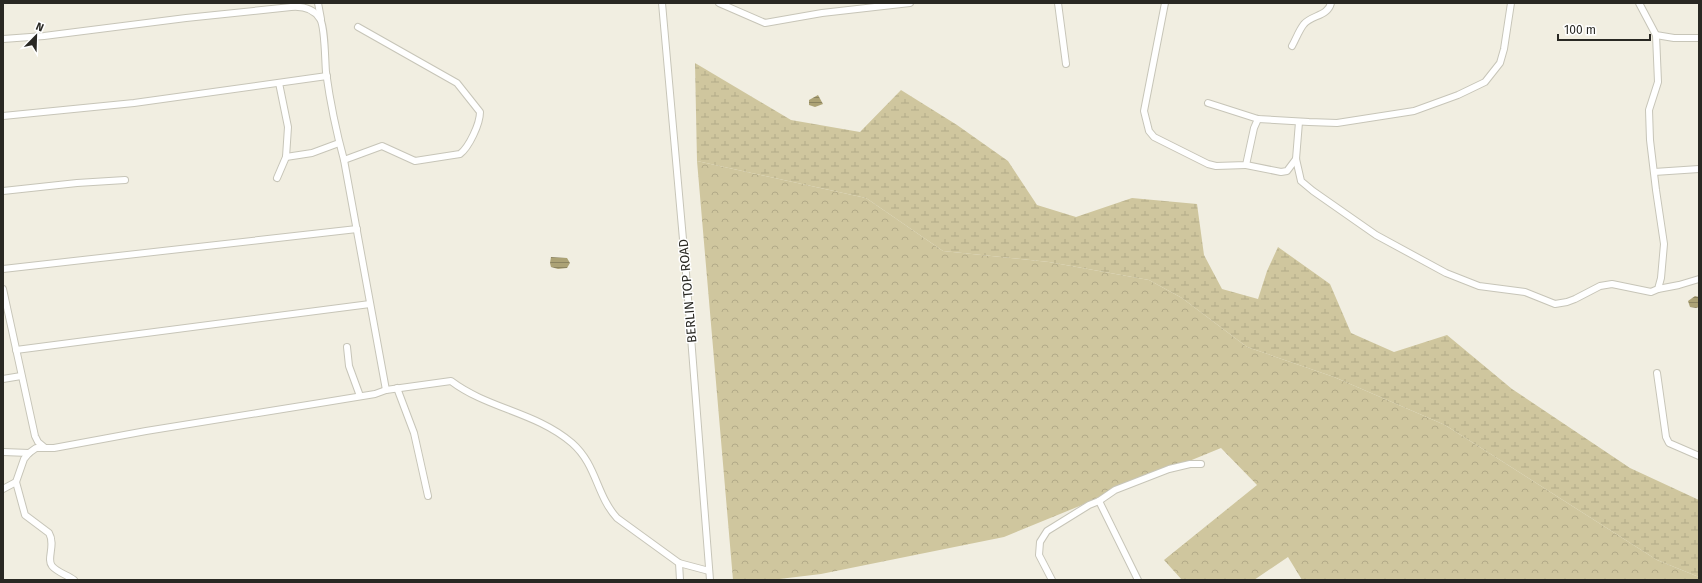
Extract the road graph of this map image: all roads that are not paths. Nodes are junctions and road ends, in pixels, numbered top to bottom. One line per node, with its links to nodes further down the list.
1 (318, 3): 10 (street)
2 (662, 3): 57 (street, BERLIN TOP ROAD)
3 (718, 3): 4 (street)
4 (907, 3)
5 (1058, 3): 16 (street)
6 (1165, 3): 27 (street)
7 (1331, 3): 15 (street)
8 (1511, 3): 22 (street)
9 (1639, 3): 12 (street)
10 (321, 20): 14 (street); 17 (street)
11 (358, 27): 26 (street)
12 (1656, 35): 13 (street); 29 (street)
13 (1699, 38)
14 (3, 39)
15 (1292, 46)
16 (1066, 64)
17 (327, 76): 18 (street); 23 (street)
18 (279, 83): 20 (street); 24 (street)
19 (1208, 103): 21 (street)
20 (3, 116)
21 (1258, 119): 22 (street); 27 (street)
22 (1299, 122): 25 (street)
23 (339, 143): 24 (street); 26 (street)
24 (286, 157): 30 (street)
25 (1296, 159): 27 (street); 37 (street)
26 (344, 160): 33 (street)
27 (1246, 165)
28 (1699, 169): 29 (street)
29 (1654, 172): 37 (street)
30 (277, 178)
31 (125, 180): 32 (street)
32 (3, 192)
33 (357, 229): 34 (street); 38 (street)
34 (3, 269)
35 (1699, 279): 37 (street)
36 (3, 289): 40 (street)
37 (1658, 289)
38 (370, 304): 40 (street); 45 (street)
39 (347, 346): 46 (street)
40 (16, 350): 42 (street)
41 (1657, 373): 50 (street)
42 (21, 376): 43 (street); 47 (street)
43 (3, 379)
44 (397, 388): 45 (street); 54 (street); 56 (street)
45 (386, 390): 46 (street)
46 (360, 396): 47 (street)
47 (44, 448): 49 (street)
48 (3, 452): 49 (street)
49 (28, 453): 52 (street)
50 (1699, 456)
51 (1201, 464): 55 (street)
52 (16, 482): 53 (street); 58 (street)
53 (3, 489)
54 (428, 496)
55 (1100, 501): 61 (street); 62 (street)
56 (680, 563): 57 (street); 59 (street)
57 (709, 571): 60 (street, BERLIN TOP ROAD)
58 (74, 580)
59 (680, 580)
60 (710, 580)
61 (1052, 580)
62 (1138, 580)

